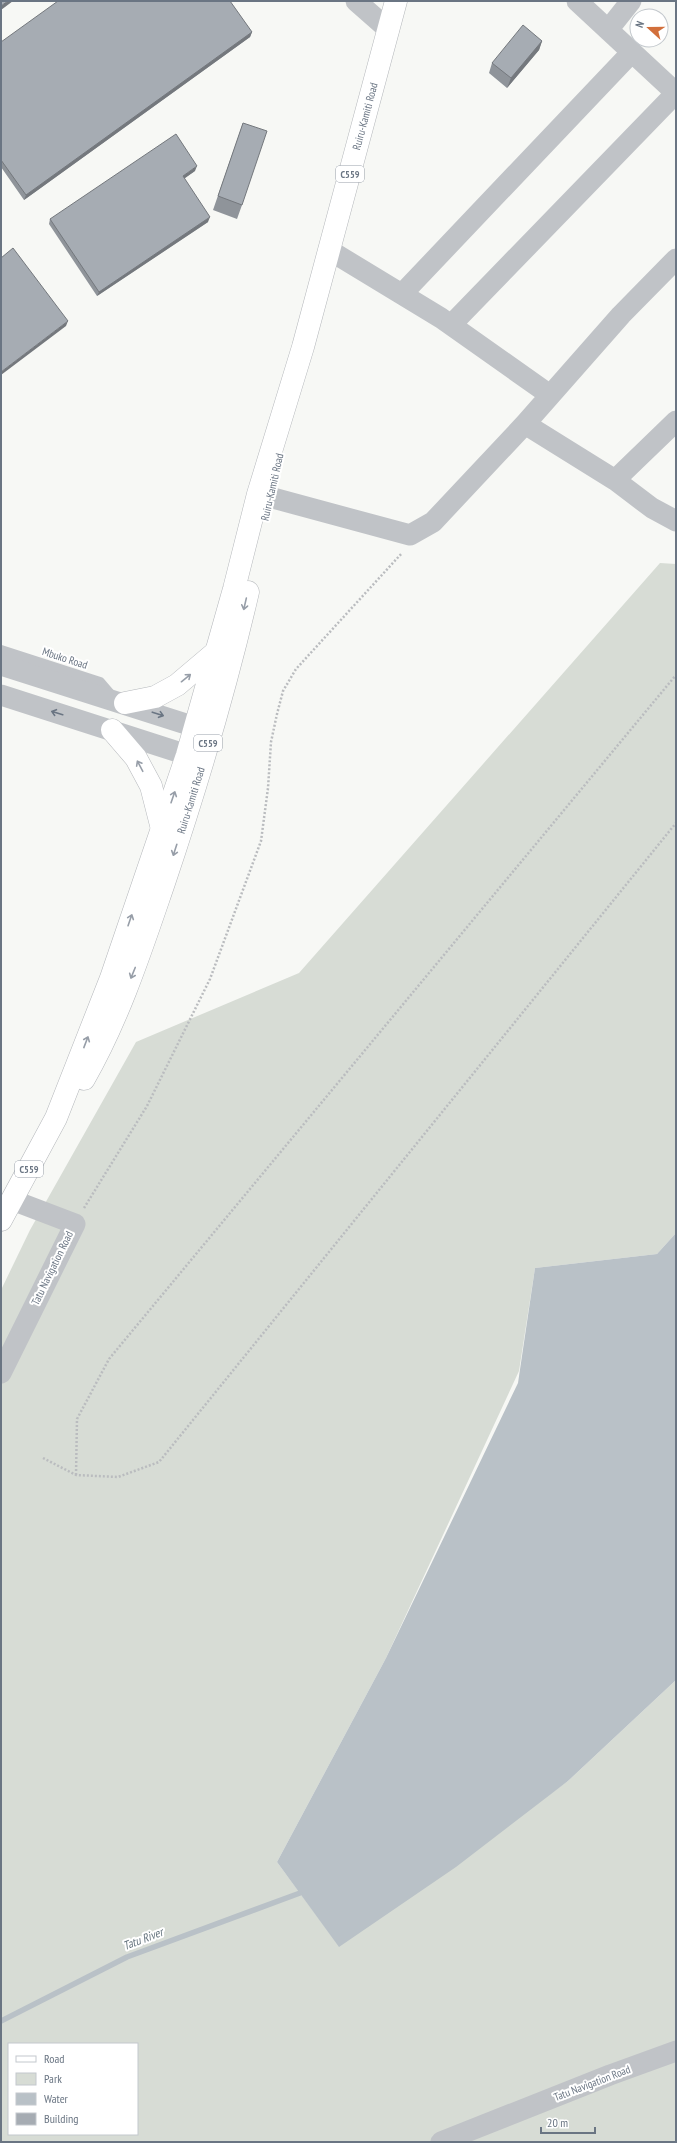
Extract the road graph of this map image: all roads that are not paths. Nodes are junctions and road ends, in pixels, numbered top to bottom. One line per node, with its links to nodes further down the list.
1 (356, 1): 5 (street)
2 (396, 1): 5 (main road, Ruiru-Kamiti Road / C559)
3 (577, 1): 6 (street)
4 (631, 1): 6 (street)
5 (389, 30): 8 (main road, Ruiru-Kamiti Road / C559)
6 (608, 30): 7 (street)
7 (632, 52): 10 (street); 11 (street)
8 (329, 250): 10 (street); 16 (main road, Ruiru-Kamiti Road / C559)
9 (676, 259): 12 (street)
10 (402, 294): 11 (street)
11 (451, 325): 12 (street)
12 (550, 395): 14 (street)
13 (676, 422): 15 (street)
14 (525, 424): 15 (street); 16 (street)
15 (615, 480): 17 (street)
16 (264, 495): 19 (main road, Ruiru-Kamiti Road / C559); 25 (main road, Ruiru-Kamiti Road / C559, one-way to 25)
17 (676, 521)
18 (1, 650): 23 (lane, Mbuko Road)
19 (216, 652): 23 (main road, one-way to 19); 25 (main road, Ruiru-Kamiti Road / C559)
20 (1, 665): 21 (street)
21 (94, 693): 23 (street); 24 (street)
22 (1, 695): 24 (street, one-way to 22)
23 (120, 701): 25 (street, one-way to 25)
24 (85, 722): 26 (street)
25 (204, 729): 27 (main road, Ruiru-Kamiti Road / C559)
26 (112, 730): 27 (street); 28 (main road, one-way to 26)
27 (195, 758): 28 (main road, Ruiru-Kamiti Road / C559, one-way to 27); 29 (main road, Ruiru-Kamiti Road / C559, one-way to 29)
28 (162, 829): 29 (main road, Ruiru-Kamiti Road / C559, one-way to 28)
29 (56, 1118): 30 (main road, Ruiru-Kamiti Road / C559)
30 (12, 1200): 31 (main road, Ruiru-Kamiti Road / C559); 32 (street, Tatu Navigation Road)
31 (1, 1220)
32 (1, 1373)
33 (676, 2052): 34 (street, Tatu Navigation Road)
34 (441, 2142)

